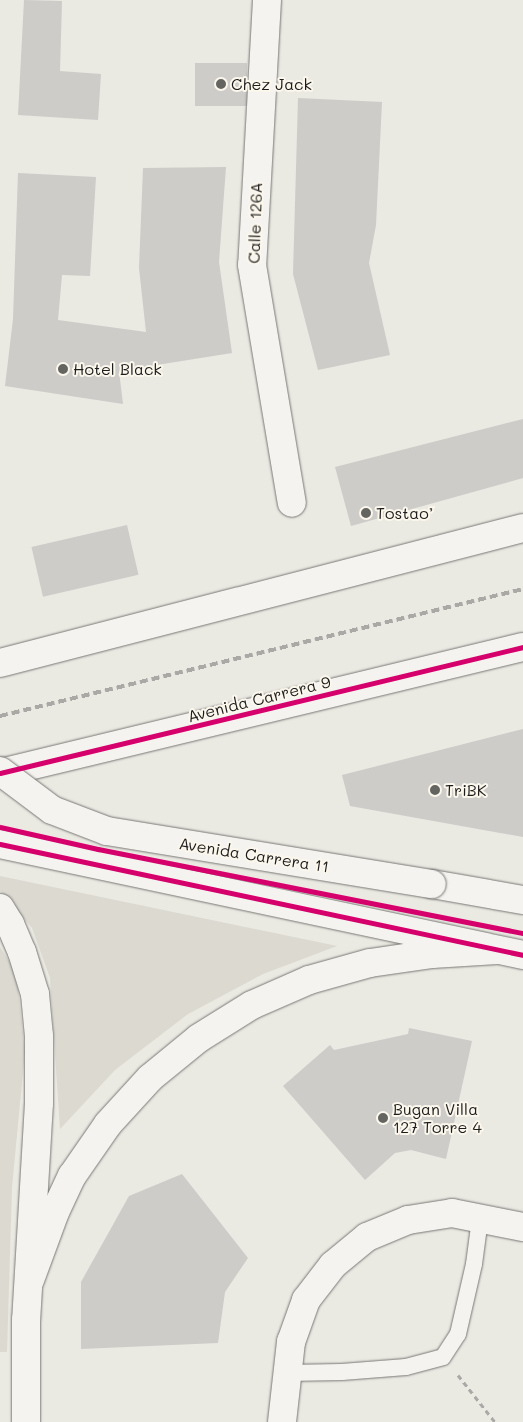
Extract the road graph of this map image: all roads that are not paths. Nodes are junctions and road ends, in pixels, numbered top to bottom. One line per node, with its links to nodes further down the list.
1 (267, 0): 2 (main road, Calle 126A)
2 (292, 503)
3 (523, 528): 5 (main road)
4 (523, 648): 6 (main road, Avenida Carrera 9)
5 (4, 660)
6 (0, 772): 8 (main road, Avenida Carrera 11, bridge)
7 (0, 844): 10 (main road)
8 (523, 900)
9 (0, 908): 13 (main road)
10 (510, 952): 13 (main road)
11 (480, 1219): 12 (main road); 14 (main road); 14 (lane)
12 (523, 1227)
13 (30, 1280): 15 (main road)
14 (287, 1372): 16 (main road)
15 (26, 1422)
16 (282, 1422)

